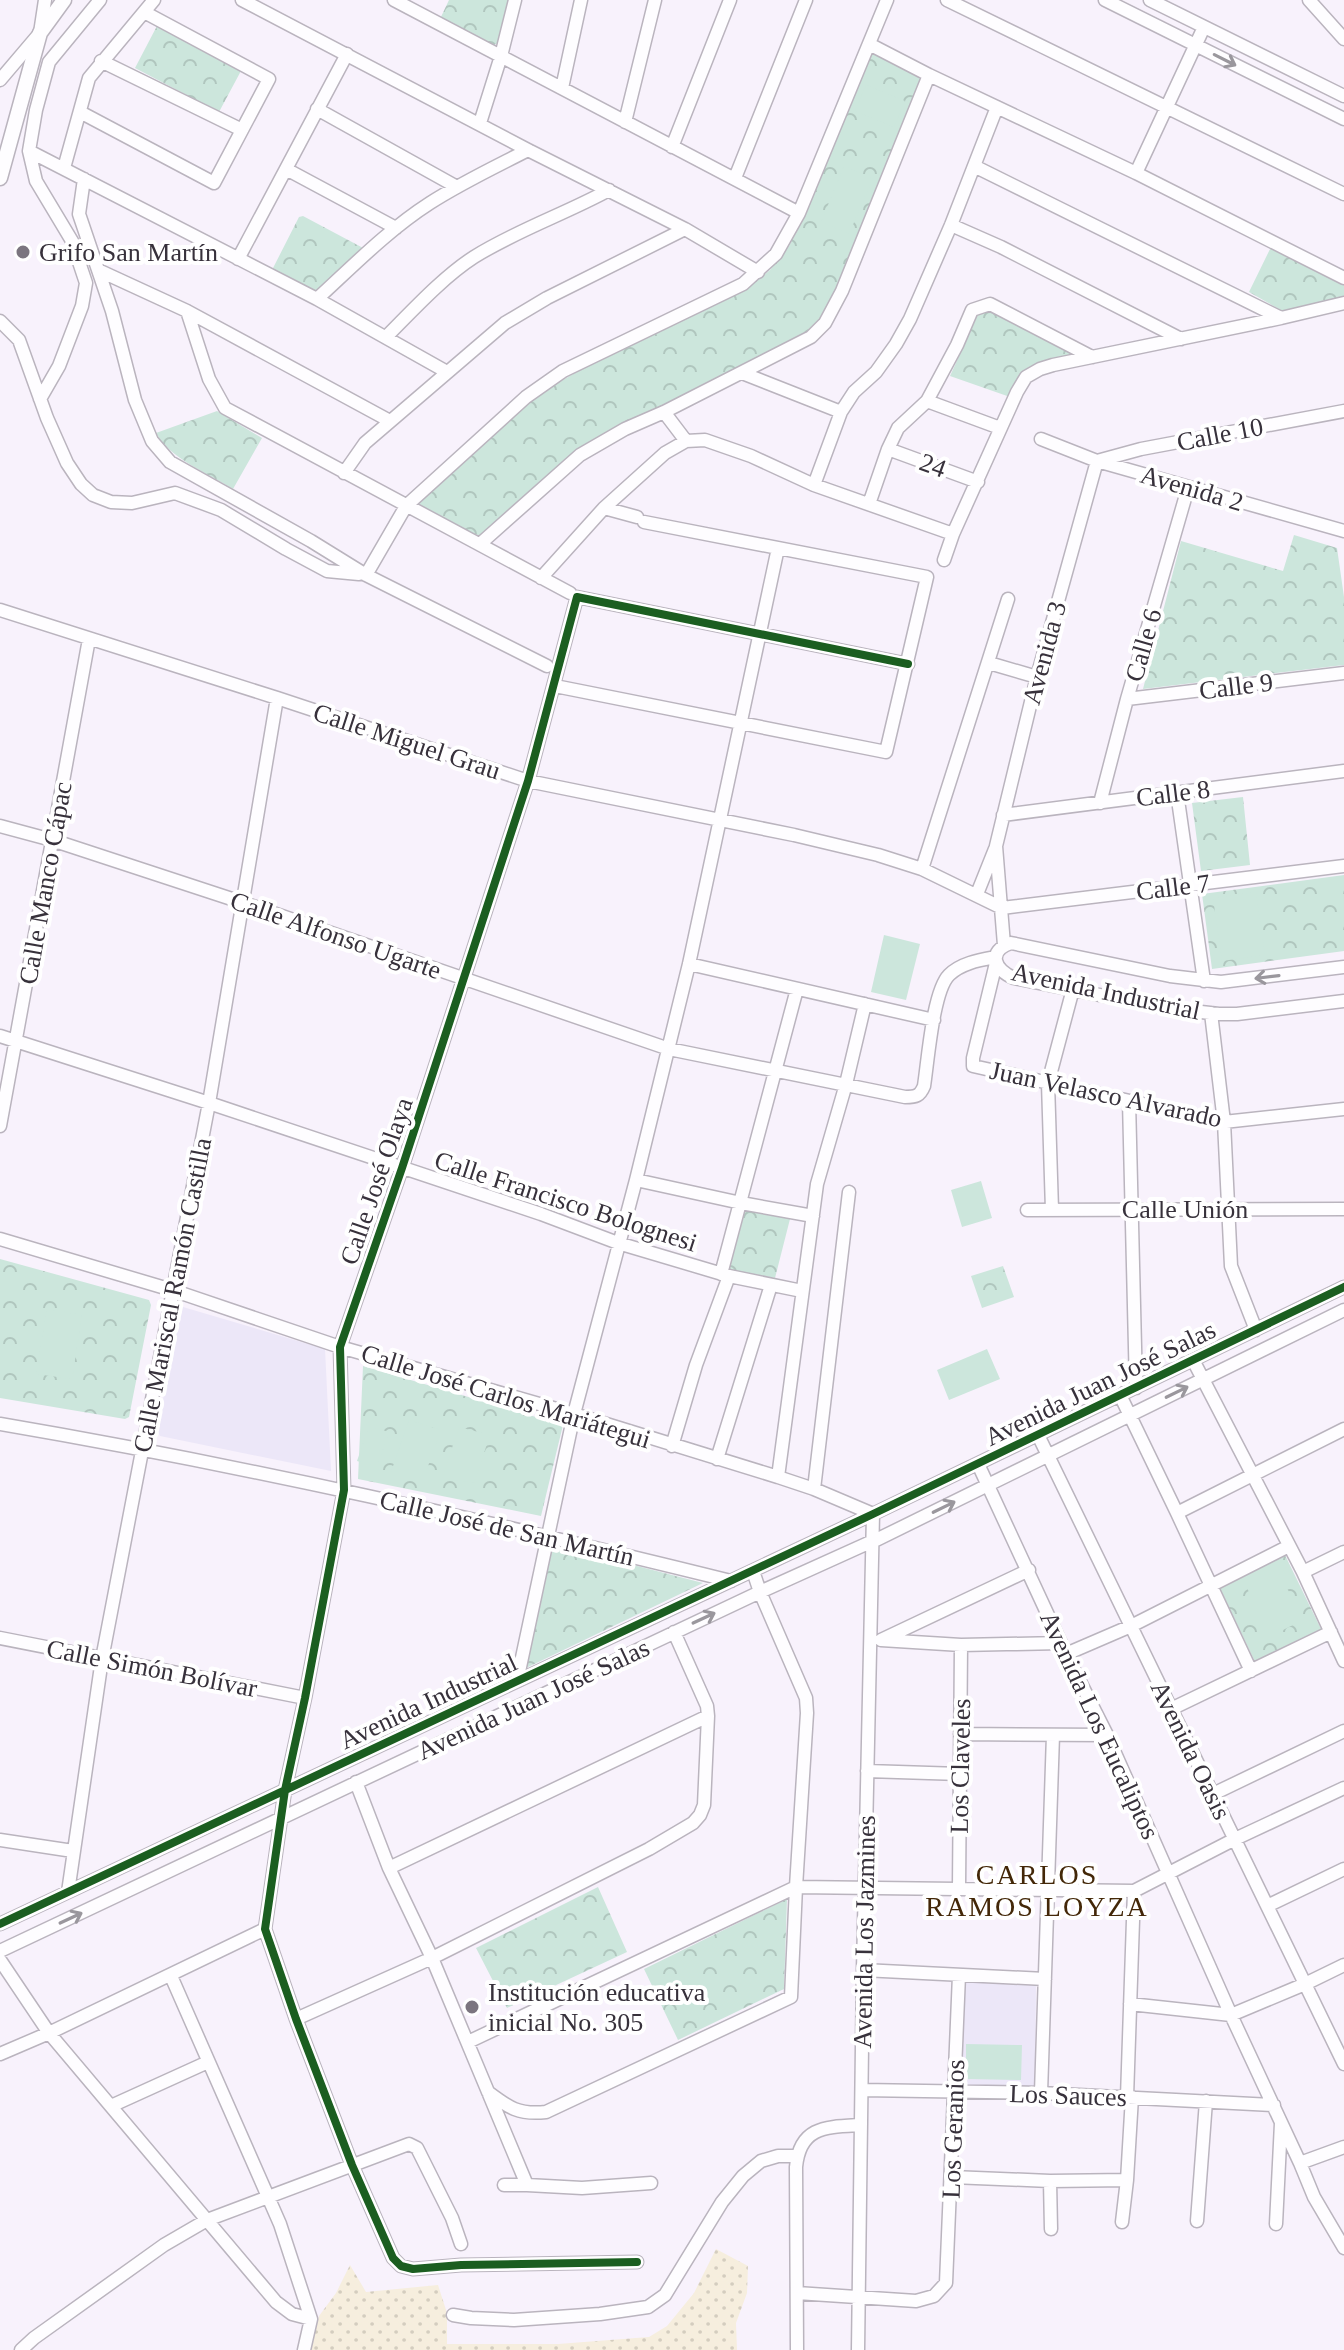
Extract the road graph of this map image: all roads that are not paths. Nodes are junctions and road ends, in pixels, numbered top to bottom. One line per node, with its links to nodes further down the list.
1 (45, 0): 19 (street)
2 (64, 0): 19 (main road)
3 (100, 0): 40 (street)
4 (154, 0): 17 (street)
5 (242, 0): 23 (street)
6 (394, 0): 24 (street)
7 (515, 0): 24 (street)
8 (581, 0): 28 (street)
9 (655, 0): 35 (street)
10 (730, 0): 38 (street)
11 (806, 0): 46 (street)
12 (887, 0): 21 (street)
13 (947, 0): 30 (street)
14 (1105, 0): 22 (street)
15 (1150, 0): 18 (street)
16 (1309, 0): 20 (street)
17 (144, 12): 25 (street); 37 (street)
18 (1204, 27): 22 (street); 29 (street)
19 (40, 33): 27 (street); 45 (main road)
20 (1344, 39)
21 (869, 44): 26 (street); 51 (street)
22 (1195, 45): 30 (street); 34 (street, one-way to 34)
23 (347, 54): 32 (street); 36 (street)
24 (501, 56): 28 (street); 36 (street)
25 (101, 61): 33 (street); 37 (street)
26 (929, 75): 31 (street); 70 (street)
27 (0, 80)
28 (562, 88): 35 (street)
29 (1344, 96)
30 (1167, 106): 44 (street); 50 (street)
31 (997, 107): 41 (street); 44 (street)
32 (317, 109): 43 (street); 48 (street)
33 (80, 112): 37 (street); 42 (street)
34 (1344, 119)
35 (625, 122): 38 (street)
36 (480, 123): 39 (street)
37 (242, 130)
38 (672, 147): 46 (street)
39 (528, 150): 48 (street); 49 (street)
40 (29, 151): 42 (street); 71 (street)
41 (974, 166): 52 (street); 62 (street)
42 (64, 168): 47 (street)
43 (286, 169): 53 (street); 55 (street)
44 (1136, 173): 58 (street)
45 (0, 178)
46 (735, 178): 51 (street)
47 (84, 179): 55 (street); 56 (street)
48 (457, 187): 53 (street)
49 (609, 190): 54 (street); 65 (street)
50 (1344, 194)
51 (799, 213): 57 (street)
52 (951, 225): 67 (street); 75 (street)
53 (396, 228): 59 (street)
54 (685, 229): 57 (street); 69 (street)
55 (238, 259): 59 (street)
56 (98, 270): 61 (street); 94 (street)
57 (758, 272): 87 (street)
58 (1344, 278)
59 (317, 299): 65 (street)
60 (1344, 303): 62 (street)
61 (187, 311): 64 (street); 66 (street)
62 (1281, 318): 67 (street)
63 (0, 321): 71 (street)
64 (215, 326): 66 (street); 76 (street)
65 (386, 337): 69 (street)
66 (195, 339): 82 (street)
67 (1181, 339): 68 (street)
68 (1092, 357): 72 (street); 77 (street)
69 (447, 372): 76 (street)
70 (742, 373): 74 (street); 75 (street)
71 (40, 399): 94 (street)
72 (927, 401): 77 (street); 80 (street)
73 (1344, 411): 81 (street, Calle 10)
74 (664, 412): 79 (street); 91 (street)
75 (841, 412): 84 (street)
76 (390, 421): 82 (street)
77 (1000, 428): 83 (street)
78 (1041, 439): 81 (street, Avenida 2)
79 (686, 441): 84 (street); 88 (street)
80 (888, 449): 83 (street, 24); 86 (street)
81 (1097, 461): 85 (street, Avenida 2); 105 (street, Avenida 3)
82 (344, 473): 87 (street)
83 (978, 482): 90 (street)
84 (814, 485): 86 (street)
85 (1188, 488): 89 (street, Avenida 2); 108 (street, Calle 6)
86 (869, 504): 90 (street)
87 (406, 506): 91 (street); 94 (street)
88 (604, 508): 92 (street); 95 (street)
89 (1344, 531)
90 (953, 534): 93 (street)
91 (480, 544): 95 (street)
92 (778, 548): 99 (street); 102 (street)
93 (944, 560)
94 (366, 575): 103 (street)
95 (541, 578): 96 (street)
96 (573, 595): 99 (street); 106 (street, Calle José Olaya)
97 (1008, 599): 101 (street)
98 (0, 610): 100 (street, Calle Miguel Grau)
99 (759, 635): 102 (street); 109 (street)
100 (89, 639): 107 (street, Calle Miguel Grau); 117 (street, Calle Manco Cápac)
101 (989, 663): 105 (street); 120 (street)
102 (908, 664): 109 (street)
103 (547, 666)
104 (1344, 673): 108 (street, Calle 9)
105 (1037, 677): 114 (street, Avenida 3)
106 (555, 686): 109 (street); 111 (street, Calle José Olaya)
107 (277, 698): 111 (street, Calle Miguel Grau); 123 (street, Calle Mariscal Ramón Castilla)
108 (1127, 699): 113 (street, Calle 6)
109 (742, 723): 115 (street)
110 (1344, 771): 112 (street, Calle 8)
111 (528, 781): 115 (street, Calle Miguel Grau); 129 (street, Calle José Olaya)
112 (1177, 793): 113 (street, Calle 8); 121 (street)
113 (1100, 803): 114 (street, Calle 8)
114 (1003, 815): 118 (street, Avenida 3)
115 (721, 822): 120 (street, Calle Miguel Grau); 127 (street)
116 (0, 826): 117 (street, Calle Alfonso Ugarte)
117 (52, 840): 123 (street, Calle Alfonso Ugarte); 138 (street, Calle Manco Cápac)
118 (996, 846): 122 (street, Avenida 3); 124 (street, Avenida 3)
119 (1344, 866): 121 (street, Calle 7)
120 (922, 869): 122 (street, Calle Miguel Grau)
121 (1191, 885): 124 (street, Calle 7); 130 (street)
122 (977, 894): 124 (street, Calle Miguel Grau)
123 (244, 903): 129 (street, Calle Alfonso Ugarte); 144 (street, Calle Mariscal Ramón Castilla)
124 (1002, 908): 125 (street, Avenida 3)
125 (1004, 945): 126 (street, Avenida Industrial); 130 (street, Avenida Industrial)
126 (996, 960): 132 (street, Avenida Industrial); 136 (street); 141 (street, Juan Velasco Alvarado)
127 (689, 964): 131 (street); 139 (street)
128 (1344, 967): 130 (street, Avenida Industrial, one-way to 130)
129 (464, 978): 139 (street, Calle Alfonso Ugarte); 148 (street, Calle José Olaya)
130 (1204, 981)
131 (797, 989): 134 (street); 140 (street)
132 (1073, 989): 135 (street, Avenida Industrial); 141 (street)
133 (1344, 1001): 135 (street, Avenida Industrial)
134 (865, 1004): 136 (street); 142 (street)
135 (1211, 1013): 146 (street)
136 (934, 1020): 142 (street, Calle Alfonso Ugarte)
137 (0, 1036): 138 (street, Calle Francisco Bolognesi)
138 (16, 1041): 144 (street, Calle Francisco Bolognesi); 147 (street, Calle Manco Cápac)
139 (669, 1049): 140 (street, Calle Alfonso Ugarte); 149 (street)
140 (776, 1072): 142 (street, Calle Alfonso Ugarte); 151 (street)
141 (1048, 1083): 143 (street, Juan Velasco Alvarado); 156 (street)
142 (846, 1084): 157 (street)
143 (1129, 1101): 146 (street, Juan Velasco Alvarado); 153 (street)
144 (209, 1103): 148 (street, Calle Francisco Bolognesi); 163 (street, Calle Mariscal Ramón Castilla)
145 (1344, 1109): 146 (street, Juan Velasco Alvarado)
146 (1224, 1122): 152 (street)
147 (0, 1126)
148 (402, 1168): 159 (street, Calle Francisco Bolognesi); 167 (street, Calle José Olaya)
149 (636, 1180): 151 (street); 159 (street)
150 (849, 1192): 185 (street)
151 (741, 1203): 157 (street); 160 (street)
152 (1228, 1208): 153 (street, Calle Unión); 154 (street, Calle Unión); 166 (street)
153 (1131, 1209): 156 (street, Calle Unión); 170 (street)
154 (1344, 1209)
155 (1027, 1210): 156 (street, Calle Unión)
156 (1052, 1210)
157 (813, 1216): 164 (street)
158 (0, 1239): 163 (street, Calle José Carlos Mariátegui)
159 (618, 1243): 160 (street, Calle Francisco Bolognesi); 172 (street)
160 (725, 1275): 161 (street, Calle Francisco Bolognesi); 177 (street)
161 (771, 1285): 164 (street, Calle Francisco Bolognesi); 180 (street)
162 (1344, 1287): 166 (street, Avenida Juan José Salas)
163 (172, 1290): 167 (street, Calle José Carlos Mariátegui); 178 (street, Calle Mariscal Ramón Castilla)
164 (802, 1291): 183 (street)
165 (1344, 1310): 169 (street, Avenida Juan José Salas)
166 (1256, 1330): 168 (street, Avenida Juan José Salas)
167 (340, 1347): 172 (street, Calle José Carlos Mariátegui); 186 (street, Calle José Olaya)
168 (1193, 1360): 169 (street); 170 (street, Avenida Juan José Salas)
169 (1203, 1380): 173 (street, Avenida Juan José Salas, one-way to 169); 182 (street)
170 (1136, 1388): 171 (street, Avenida Juan José Salas)
171 (1120, 1395): 173 (street); 176 (street, Avenida Juan José Salas)
172 (574, 1414): 177 (street, Calle José Carlos Mariátegui); 189 (street)
173 (1130, 1415): 179 (street, Avenida Juan José Salas); 187 (street)
174 (0, 1424): 178 (street, Calle José de San Martín)
175 (1344, 1429): 182 (street)
176 (1038, 1435): 179 (street, Avenida Oasis); 181 (street, Avenida Juan José Salas)
177 (672, 1446): 180 (street, Calle José Carlos Mariátegui)
178 (142, 1448): 186 (street, Calle José de San Martín); 206 (street, Calle Mariscal Ramón Castilla)
179 (1048, 1456): 184 (street, Avenida Juan José Salas); 199 (street, Avenida Oasis)
180 (717, 1459): 183 (street, Calle José Carlos Mariátegui)
181 (978, 1464): 184 (street, Avenida Los Eucaliptos); 188 (street, Avenida Juan José Salas)
182 (1253, 1474): 187 (street); 191 (street)
183 (778, 1477): 185 (street, Calle José Carlos Mariátegui)
184 (988, 1485): 190 (street, Avenida Juan José Salas, one-way to 184); 193 (street, Avenida Los Eucaliptos)
185 (814, 1489): 188 (street, Calle José Carlos Mariátegui)
186 (344, 1490): 189 (street, Calle José de San Martín); 210 (street, Calle José Olaya)
187 (1177, 1513): 197 (street)
188 (873, 1514): 190 (street, Avenida Los Jazmines); 194 (street, Avenida Industrial)
189 (547, 1536): 196 (street, Calle José de San Martín); 209 (street)
190 (875, 1541): 198 (street, Avenida Juan José Salas); 203 (street, Avenida Los Jazmines)
191 (1289, 1546): 195 (street); 197 (street)
192 (1344, 1552): 195 (street)
193 (1029, 1570): 203 (street); 205 (street, Avenida Los Eucaliptos)
194 (753, 1571): 196 (street, Avenida Industrial); 198 (street)
195 (1303, 1572): 201 (street)
196 (731, 1581): 209 (street, Avenida Industrial)
197 (1210, 1584): 199 (street); 208 (street)
198 (760, 1592): 200 (street, Avenida Juan José Salas, one-way to 198); 230 (street)
199 (1131, 1626): 205 (street); 211 (street, Avenida Oasis)
200 (674, 1632): 212 (street); 219 (street, Avenida Juan José Salas)
201 (1331, 1632): 207 (street); 208 (street)
202 (0, 1638): 206 (street, Calle Simón Bolívar)
203 (876, 1642): 204 (street); 217 (street, Avenida Los Jazmines)
204 (961, 1645): 205 (street); 214 (street, Los Claveles)
205 (1064, 1648): 216 (street, Avenida Los Eucaliptos)
206 (102, 1659): 210 (street, Calle Simón Bolívar); 226 (street, Calle Mariscal Ramón Castilla)
207 (1344, 1661)
208 (1251, 1671): 211 (street)
209 (517, 1681): 221 (street, Avenida Industrial)
210 (305, 1698): 221 (street, Calle José Olaya)
211 (1171, 1709): 222 (street, Avenida Oasis)
212 (708, 1716): 227 (street); 240 (street)
213 (1344, 1731): 222 (street)
214 (960, 1734): 215 (street); 218 (street, Los Claveles)
215 (1053, 1735): 216 (street); 233 (street)
216 (1107, 1735): 229 (street, Avenida Los Eucaliptos)
217 (867, 1771): 218 (street); 231 (street, Avenida Los Jazmines)
218 (960, 1774): 232 (street, Los Claveles)
219 (356, 1782): 223 (street, Avenida Juan José Salas); 227 (street)
220 (1344, 1788): 224 (street)
221 (285, 1790): 223 (street, Calle José Olaya); 235 (street, Avenida Industrial)
222 (1213, 1794): 224 (street, Avenida Oasis)
223 (280, 1820): 238 (street, Calle José Olaya); 239 (street, Avenida Juan José Salas, one-way to 223)
224 (1235, 1839): 229 (street); 236 (street, Avenida Oasis)
225 (0, 1840): 226 (street)
226 (73, 1851): 235 (street, Calle Mariscal Ramón Castilla)
227 (389, 1868): 240 (street)
228 (1344, 1869): 236 (street)
229 (1168, 1875): 234 (street); 249 (street, Avenida Los Eucaliptos)
230 (796, 1887): 231 (street); 252 (street); 258 (street)
231 (866, 1888): 232 (street); 243 (street, Avenida Los Jazmines)
232 (959, 1888): 233 (street)
233 (1048, 1891): 234 (street); 246 (street)
234 (1134, 1891): 248 (street)
235 (68, 1892): 237 (street, Avenida Industrial)
236 (1267, 1906): 247 (street, Avenida Oasis)
237 (0, 1924)
238 (265, 1929): 245 (street); 250 (street)
239 (0, 1951)
240 (432, 1958): 250 (street); 252 (street)
241 (0, 1960): 251 (street)
242 (1344, 1965): 247 (street)
243 (863, 1970): 244 (street); 256 (street, Avenida Los Jazmines)
244 (959, 1975): 246 (street); 257 (street, Los Geranios)
245 (171, 1976): 251 (street); 255 (street)
246 (1045, 1979): 259 (street)
247 (1305, 1984): 249 (street); 254 (street, Avenida Oasis)
248 (1130, 2004): 249 (street); 260 (street)
249 (1231, 2015): 262 (street, Avenida Los Eucaliptos)
250 (296, 2019): 269 (street)
251 (49, 2033): 253 (street); 263 (street)
252 (468, 2042): 258 (street)
253 (0, 2054)
254 (1343, 2060)
255 (208, 2062): 263 (street); 276 (street)
256 (862, 2090): 257 (street, Los Sauces); 265 (street, Avenida Los Jazmines)
257 (955, 2091): 259 (street, Los Sauces); 270 (street, Los Geranios)
258 (488, 2092): 275 (street)
259 (1041, 2093): 260 (street, Los Sauces)
260 (1129, 2097): 261 (street, Los Sauces); 271 (street)
261 (1206, 2101): 262 (street, Los Sauces); 278 (street)
262 (1274, 2105): 264 (street, Avenida Los Eucaliptos)
263 (111, 2106): 277 (street)
264 (1281, 2121): 268 (street, Avenida Los Eucaliptos); 280 (street)
265 (861, 2125): 267 (street); 286 (street, Avenida Los Jazmines)
266 (1344, 2147): 268 (street)
267 (797, 2156): 285 (street); 287 (street)
268 (1300, 2163): 283 (street, Avenida Los Eucaliptos)
269 (352, 2165): 276 (street); 282 (street); 284 (street)
270 (952, 2177): 272 (street); 286 (street, Los Geranios)
271 (1127, 2180): 272 (street); 279 (street)
272 (1050, 2181): 281 (street)
273 (651, 2183): 275 (street)
274 (504, 2185): 275 (street)
275 (527, 2185)
276 (268, 2199): 277 (street); 288 (street)
277 (207, 2220): 288 (street); 289 (street)
278 (1197, 2221)
279 (1122, 2222)
280 (1276, 2224)
281 (1051, 2229)
282 (461, 2244)
283 (1344, 2248)
284 (637, 2262)
285 (797, 2293): 286 (street); 291 (street)
286 (859, 2298): 292 (street, Avenida Los Jazmines)
287 (453, 2315)
288 (311, 2319): 290 (street)
289 (21, 2350)
290 (304, 2350)
291 (797, 2350)
292 (858, 2350)

